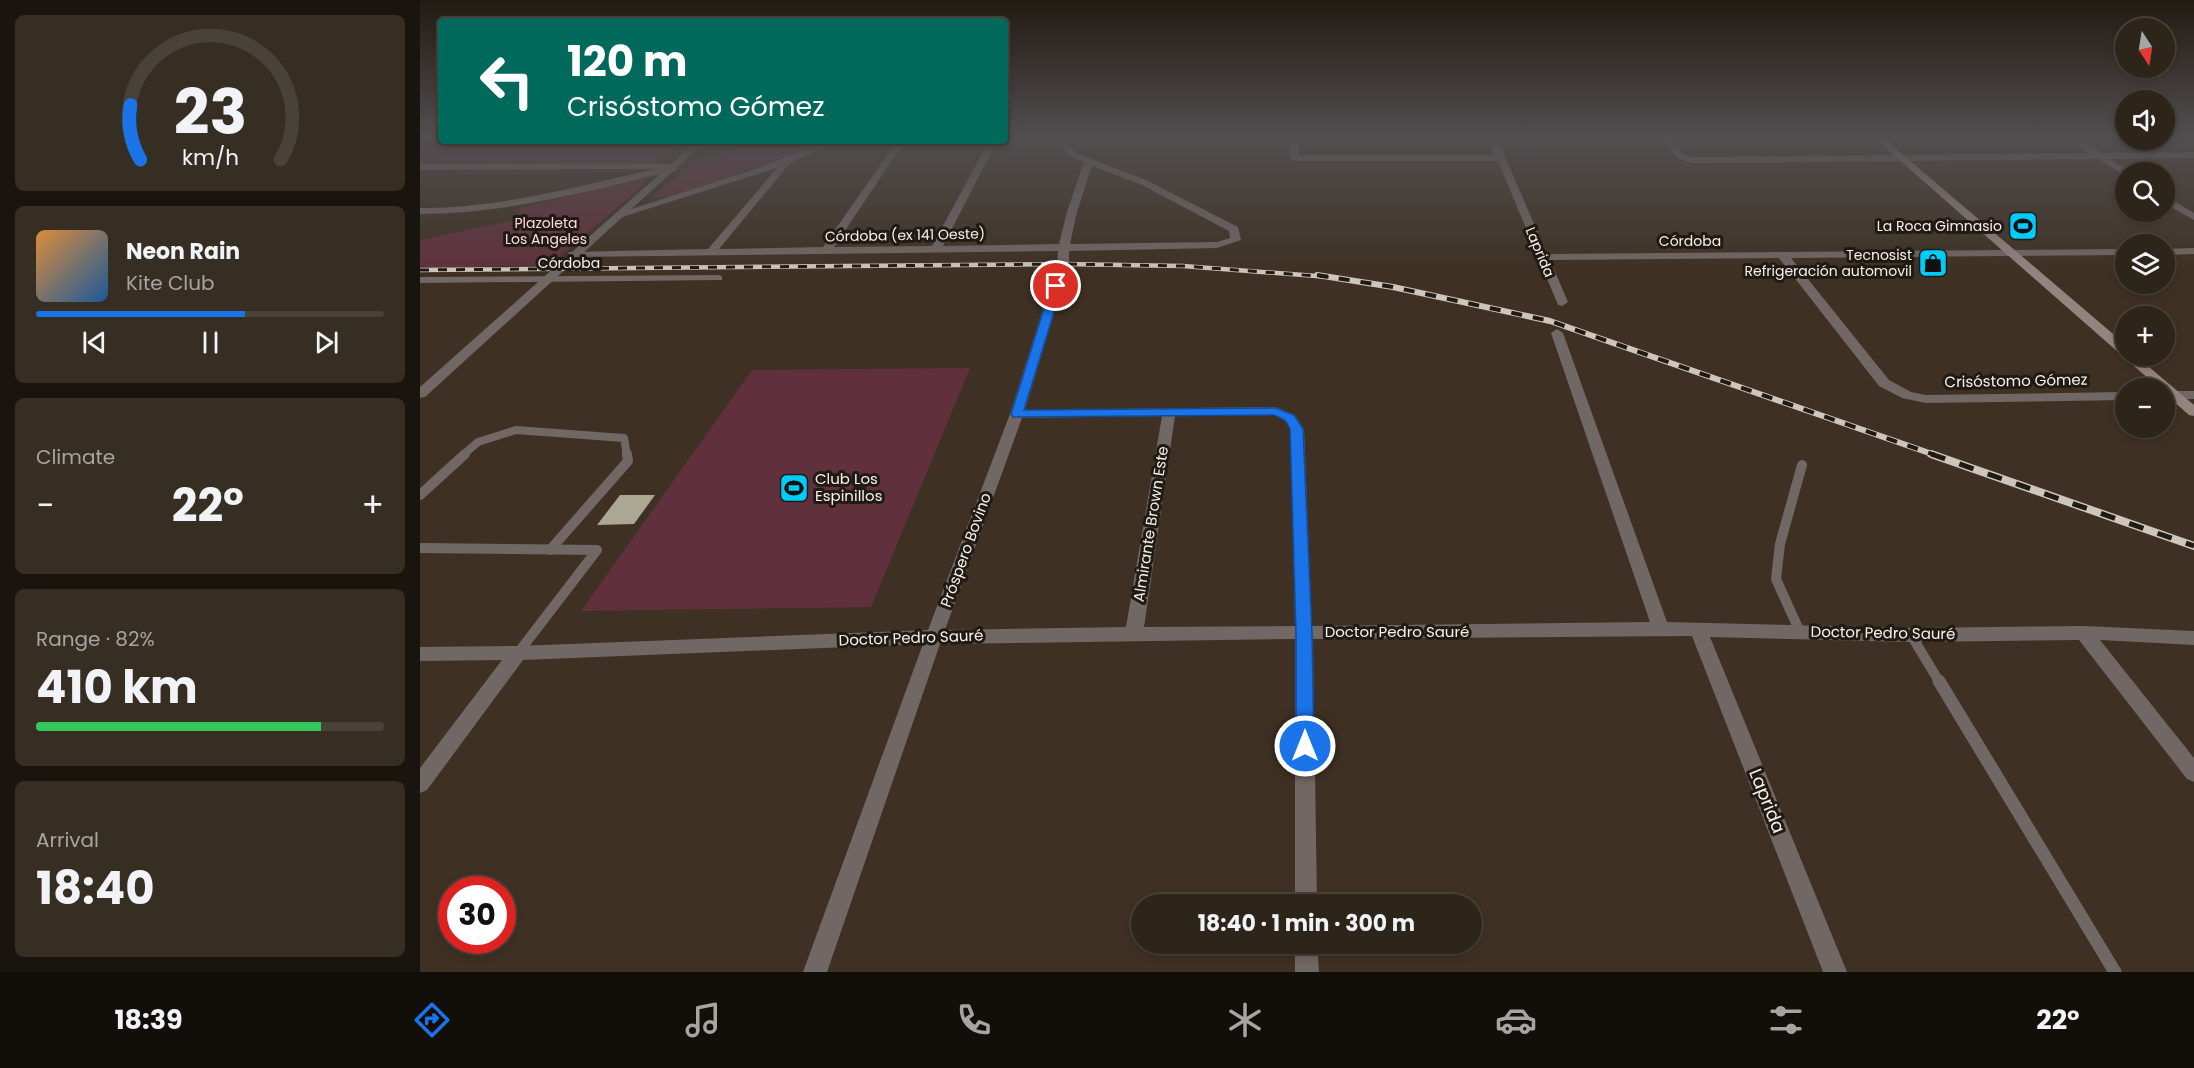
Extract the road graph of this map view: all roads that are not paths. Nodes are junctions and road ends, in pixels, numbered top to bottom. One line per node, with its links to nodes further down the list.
1 (613, 181): 12 (street)
2 (658, 181): 13 (street)
3 (733, 181): 13 (street)
4 (770, 181): 19 (street)
5 (873, 181): 17 (street)
6 (972, 181): 16 (street)
7 (1083, 181): 15 (street, Próspero Bovino)
8 (1141, 181): 15 (street, Córdoba (ex 141 Oeste))
9 (1510, 181): 25 (street, Laprida)
10 (1928, 181): 22 (main road)
11 (2175, 205): 14 (street)
12 (420, 211)
13 (618, 215): 23 (street)
14 (2194, 217)
15 (1064, 248): 16 (street, Córdoba (ex 141 Oeste)); 41 (street, Próspero Bovino)
16 (936, 249): 17 (street, Córdoba (ex 141 Oeste))
17 (826, 251): 19 (street, Córdoba (ex 141 Oeste))
18 (2194, 251): 21 (street)
19 (711, 252): 23 (street, Córdoba (ex 141 Oeste))
20 (2115, 252): 22 (street, Córdoba)
21 (2175, 252)
22 (2011, 253): 24 (street, Córdoba); 31 (main road)
23 (573, 254): 26 (street)
24 (1783, 256): 25 (street, Córdoba); 37 (street, Crisóstomo Gómez)
25 (1542, 257): 29 (street, Laprida)
26 (547, 278): 27 (street, Córdoba); 28 (street, Córdoba); 34 (street)
27 (718, 278)
28 (420, 280)
29 (1562, 302)
30 (1557, 333): 46 (street)
31 (2115, 343)
32 (2140, 366): 33 (main road)
33 (2152, 378)
34 (420, 394)
35 (2175, 395): 36 (street)
36 (2194, 395)
37 (2115, 396)
38 (2175, 398): 39 (main road)
39 (2194, 411)
40 (1169, 413): 41 (street); 49 (street); 51 (street, Almirante Brown Este)
41 (1017, 414): 53 (street, Próspero Bovino)
42 (1802, 465): 48 (lane)
43 (420, 495): 45 (lane)
44 (420, 549): 45 (lane)
45 (550, 550): 55 (lane)
46 (1661, 629): 47 (street, Doctor Pedro Sauré); 49 (street, Doctor Pedro Sauré)
47 (1698, 630): 48 (street, Doctor Pedro Sauré); 63 (street, Laprida)
48 (1800, 632): 52 (street, Doctor Pedro Sauré)
49 (1304, 633): 51 (street, Doctor Pedro Sauré); 59 (street)
50 (2084, 633): 52 (street, Doctor Pedro Sauré); 54 (street, Doctor Pedro Sauré); 57 (street)
51 (1134, 634): 53 (street, Doctor Pedro Sauré)
52 (1911, 635): 64 (lane)
53 (934, 637): 55 (street, Doctor Pedro Sauré); 61 (street, Próspero Bovino)
54 (2194, 638)
55 (518, 653): 56 (street, Doctor Pedro Sauré); 58 (street)
56 (420, 654)
57 (2194, 773)
58 (420, 784)
59 (1306, 894)
60 (1306, 954): 62 (street)
61 (815, 972)
62 (1307, 972)
63 (1835, 972)
64 (2115, 972)

